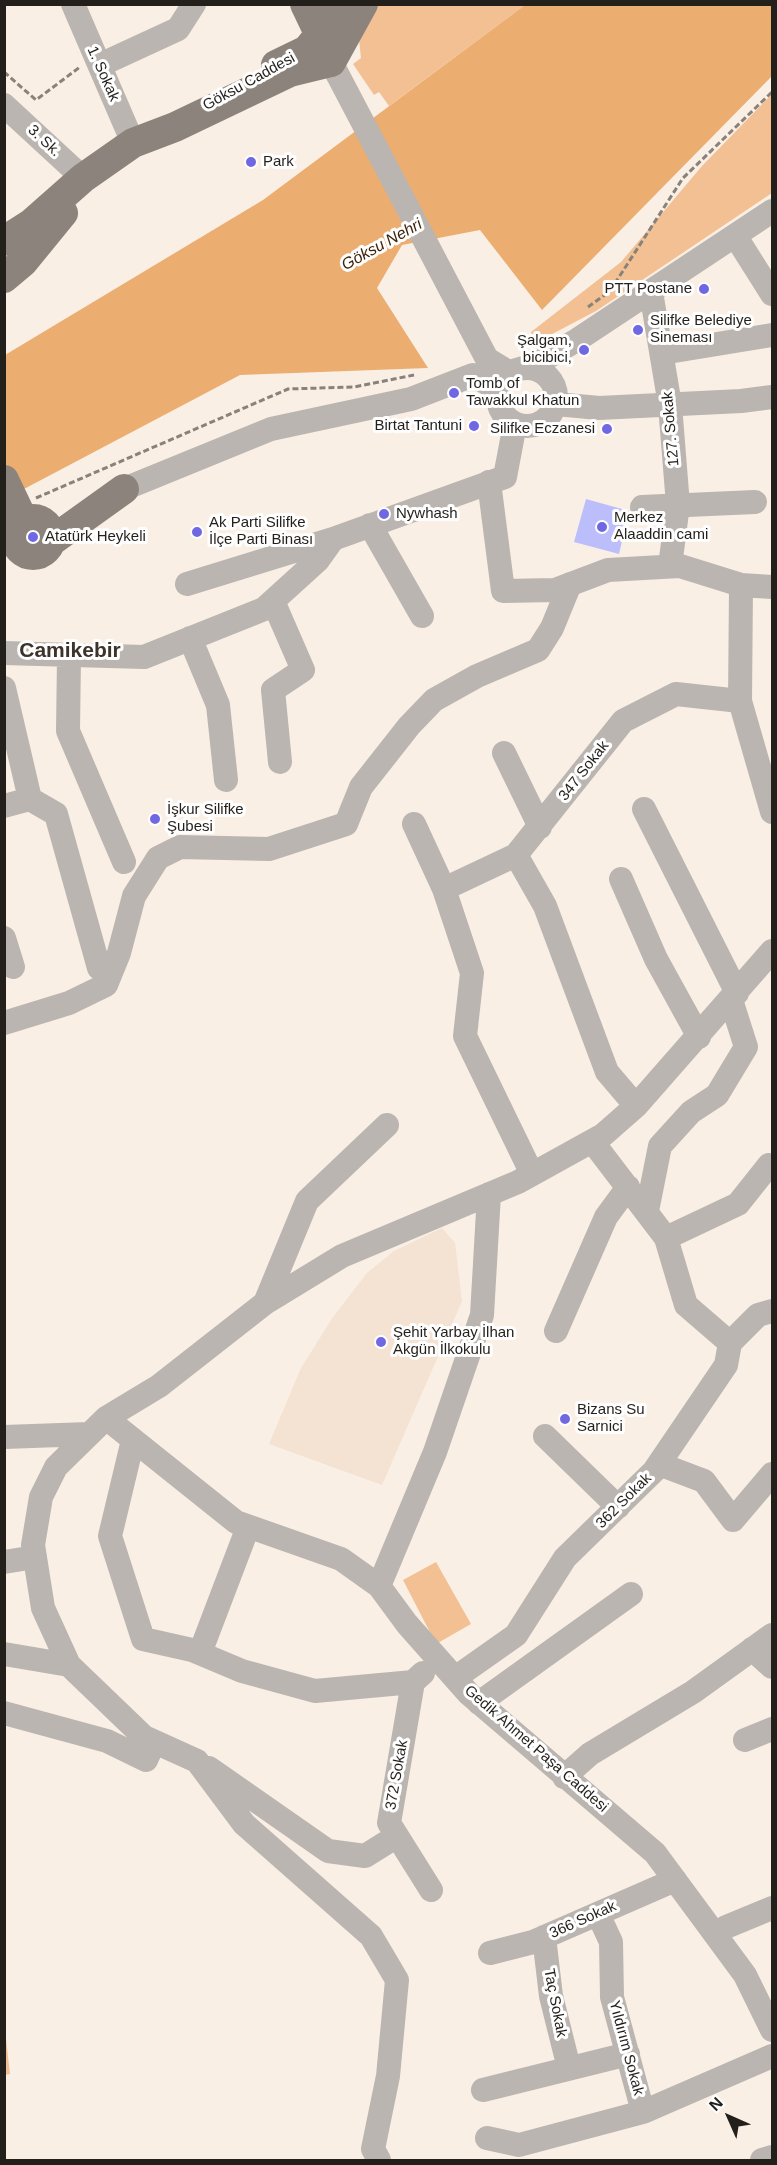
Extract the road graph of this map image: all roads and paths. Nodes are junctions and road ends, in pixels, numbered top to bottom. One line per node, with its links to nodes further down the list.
1 (73, 4): 7 (street, 1. Sokak)
2 (195, 4): 7 (street)
3 (305, 4): 6 (main road)
4 (338, 4): 6 (main road, Göksu Caddesi)
5 (363, 4): 8 (main road)
6 (320, 34): 8 (main road); 12 (main road, Göksu Caddesi)
7 (97, 60): 9 (path); 13 (street, 1. Sokak)
8 (331, 62): 12 (main road, Göksu Caddesi); 24 (street)
9 (4, 72)
10 (772, 92): 21 (path)
11 (4, 105): 14 (street, 3. Sk.)
12 (176, 127): 13 (main road, Göksu Caddesi)
13 (133, 143): 14 (main road, Göksu Caddesi)
14 (83, 178): 17 (main road, Göksu Caddesi); 18 (main road, Göksu Caddesi)
15 (772, 211): 16 (street)
16 (736, 237): 19 (street); 20 (street)
17 (4, 241)
18 (4, 278)
19 (770, 284)
20 (651, 292): 23 (street, 127. Sokak); 24 (street)
21 (582, 311)
22 (772, 335): 23 (street)
23 (662, 354): 27 (street, 127. Sokak)
24 (513, 377): 26 (street); 28 (street); 31 (street)
25 (772, 397): 27 (street)
26 (556, 404): 27 (street); 28 (street)
27 (670, 405): 33 (street, 127. Sokak)
28 (515, 424): 30 (street)
29 (4, 480): 36 (main road, bridge)
30 (489, 483): 35 (street); 40 (street)
31 (124, 489): 36 (main road)
32 (755, 502): 33 (street)
33 (678, 505): 34 (street); 38 (street, 127. Sokak)
34 (642, 507)
35 (370, 525): 37 (street); 44 (street)
36 (23, 539)
37 (333, 539): 39 (street); 43 (street)
38 (670, 566): 40 (street); 41 (street)
39 (187, 584)
40 (570, 584): 68 (street)
41 (741, 585): 42 (street); 49 (street)
42 (772, 587)
43 (273, 601): 45 (street); 51 (street)
44 (422, 616)
45 (190, 638): 47 (street); 52 (street)
46 (4, 652): 47 (street)
47 (69, 655): 60 (street)
48 (4, 688): 53 (street)
49 (740, 701): 56 (street); 58 (street, 347 Sokak)
50 (504, 753): 58 (street)
51 (280, 762)
52 (226, 780)
53 (30, 799): 54 (street); 66 (street)
54 (4, 806)
55 (644, 809): 67 (street)
56 (772, 812)
57 (414, 824): 62 (street)
58 (540, 827): 59 (street, 347 Sokak)
59 (516, 855): 62 (street, 347 Sokak); 70 (street)
60 (124, 862)
61 (621, 879): 69 (street)
62 (444, 889): 74 (street)
63 (4, 938): 65 (street)
64 (772, 951): 67 (street)
65 (13, 967)
66 (99, 968)
67 (734, 997): 69 (street); 77 (street)
68 (4, 1023)
69 (699, 1037): 70 (street)
70 (636, 1106): 72 (street)
71 (387, 1125): 79 (street)
72 (592, 1141): 74 (street); 75 (street)
73 (769, 1165): 78 (street)
74 (532, 1174): 76 (street)
75 (628, 1188): 77 (street); 81 (street)
76 (489, 1194): 79 (street); 93 (street)
77 (647, 1211): 78 (street)
78 (666, 1238): 82 (street)
79 (265, 1303): 83 (street)
80 (772, 1311): 82 (street, 362 Sokak)
81 (556, 1331)
82 (730, 1343): 87 (street, 362 Sokak)
83 (98, 1426): 85 (street); 86 (street, Gedik Ahmet Paşa Caddesi); 91 (street)
84 (545, 1436): 89 (street)
85 (4, 1437)
86 (134, 1440): 90 (street, Gedik Ahmet Paşa Caddesi); 97 (street)
87 (658, 1464): 88 (street); 89 (street, 362 Sokak)
88 (772, 1474)
89 (618, 1507): 102 (street, 362 Sokak)
90 (248, 1527): 93 (street, Gedik Ahmet Paşa Caddesi); 97 (street)
91 (35, 1557): 92 (street); 100 (street)
92 (4, 1562)
93 (379, 1586): 99 (street, Gedik Ahmet Paşa Caddesi)
94 (631, 1594): 104 (street)
95 (772, 1635): 96 (street)
96 (752, 1649): 101 (street); 110 (street)
97 (200, 1653): 103 (street)
98 (4, 1654): 100 (street)
99 (438, 1659): 102 (street, Gedik Ahmet Paşa Caddesi); 103 (street)
100 (69, 1665): 107 (street)
101 (772, 1666)
102 (455, 1678): 104 (street, Gedik Ahmet Paşa Caddesi)
103 (413, 1682): 111 (street, 372 Sokak)
104 (479, 1703): 110 (street, Gedik Ahmet Paşa Caddesi)
105 (4, 1713): 107 (street)
106 (772, 1729): 108 (street)
107 (144, 1737): 109 (street)
108 (745, 1740)
109 (197, 1761): 111 (street); 127 (street)
110 (564, 1777): 112 (street, Gedik Ahmet Paşa Caddesi)
111 (398, 1836): 113 (street, 372 Sokak)
112 (675, 1880): 115 (street, 366 Sokak); 119 (street, Gedik Ahmet Paşa Caddesi)
113 (431, 1890)
114 (772, 1908): 116 (street)
115 (598, 1914): 117 (street, 366 Sokak); 120 (street, Yıldırım Sokak)
116 (726, 1927)
117 (544, 1937): 118 (street, 366 Sokak); 122 (street, Taç Sokak)
118 (490, 1953)
119 (772, 2030)
120 (628, 2054): 122 (street); 124 (street, Yıldırım Sokak)
121 (772, 2056): 124 (street)
122 (569, 2068): 123 (street)
123 (483, 2090)
124 (643, 2112): 125 (street)
125 (487, 2138)
126 (772, 2157): 128 (street)
127 (380, 2160)
128 (762, 2160)

